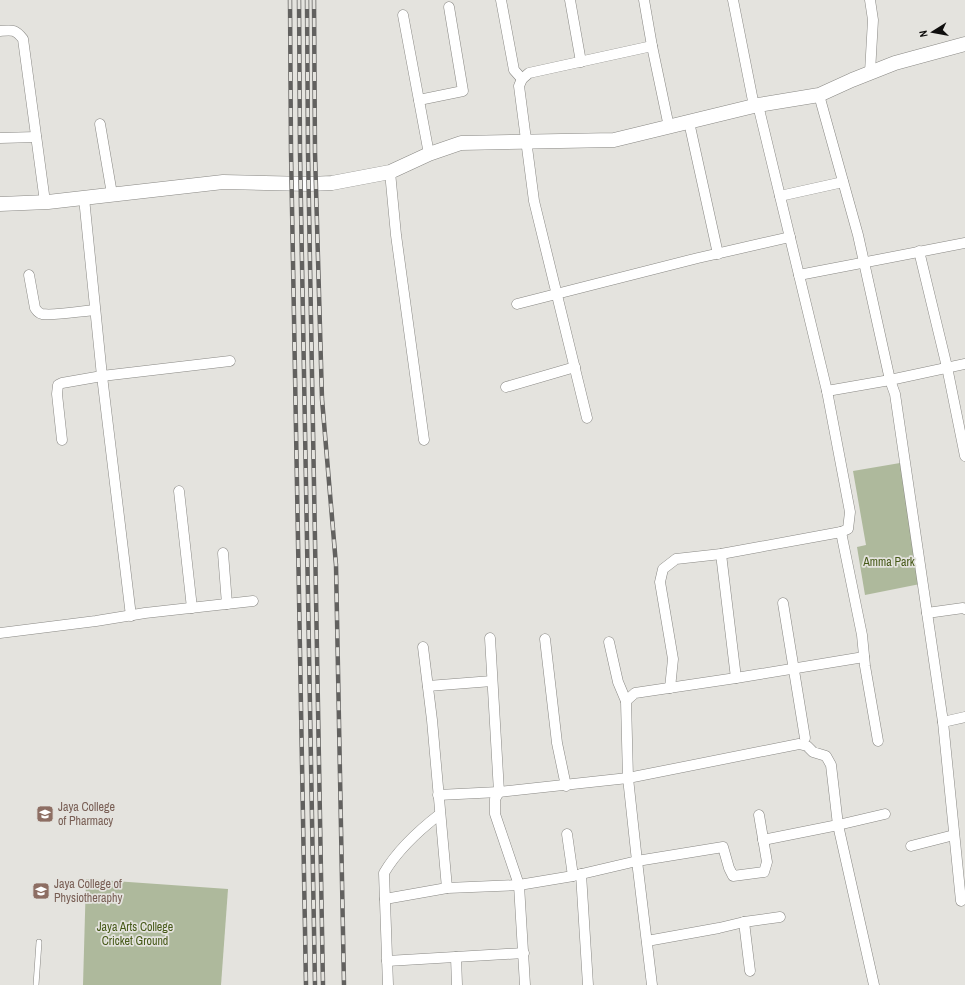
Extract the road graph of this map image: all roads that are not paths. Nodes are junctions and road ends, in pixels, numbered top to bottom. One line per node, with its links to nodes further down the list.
1 (501, 0): 13 (street)
2 (570, 0): 11 (street)
3 (644, 0): 10 (street)
4 (733, 0): 16 (street)
5 (870, 0): 12 (street)
6 (449, 7): 15 (street)
7 (403, 15): 15 (street)
8 (0, 31): 20 (street)
9 (965, 44): 12 (street)
10 (652, 46): 11 (street); 19 (street)
11 (581, 62): 13 (street)
12 (870, 72): 14 (street)
13 (522, 79): 22 (street)
14 (819, 95): 16 (street); 25 (street)
15 (419, 100): 23 (street)
16 (756, 106): 17 (street); 27 (street)
17 (689, 122): 19 (street); 34 (street)
18 (100, 124): 26 (street)
19 (669, 127): 22 (street)
20 (36, 137): 21 (street); 29 (street)
21 (0, 138)
22 (526, 142): 23 (street); 38 (street)
23 (429, 154): 24 (street)
24 (390, 172): 26 (street); 51 (street)
25 (843, 182): 27 (street); 35 (street)
26 (112, 194): 28 (street)
27 (780, 196): 31 (street)
28 (84, 198): 29 (street); 40 (street)
29 (45, 202): 30 (street)
30 (0, 204)
31 (790, 237): 34 (street); 37 (street)
32 (965, 243): 33 (street)
33 (919, 251): 35 (street); 44 (street)
34 (718, 254): 38 (street)
35 (864, 262): 37 (street); 46 (street)
36 (29, 275): 40 (street)
37 (799, 276): 48 (street)
38 (557, 294): 39 (street); 43 (street)
39 (517, 304)
40 (96, 310): 45 (street)
41 (230, 361): 45 (street)
42 (965, 364): 44 (street)
43 (575, 367): 47 (street); 49 (street)
44 (947, 368): 46 (street); 52 (street)
45 (102, 376): 50 (street); 63 (street)
46 (890, 380): 48 (street); 62 (street)
47 (506, 387)
48 (827, 391): 54 (street)
49 (587, 418)
50 (62, 440)
51 (424, 440)
52 (965, 456)
53 (179, 491): 60 (street)
54 (841, 532): 56 (street); 69 (street)
55 (223, 553): 59 (street)
56 (721, 554): 71 (street); 74 (street)
57 (253, 601): 59 (street)
58 (783, 603): 70 (street)
59 (227, 604): 60 (street)
60 (192, 608): 63 (street)
61 (965, 609): 62 (street)
62 (927, 613): 77 (street)
63 (131, 616): 64 (street)
64 (0, 633)
65 (490, 638): 72 (street)
66 (545, 639): 81 (street)
67 (609, 642): 75 (street)
68 (423, 647): 73 (street)
69 (864, 657): 70 (street); 79 (street)
70 (793, 669): 71 (street); 78 (street)
71 (736, 678): 74 (street)
72 (492, 681): 73 (street); 82 (street)
73 (428, 686): 83 (street)
74 (670, 688): 75 (street)
75 (626, 701): 80 (street)
76 (965, 717): 77 (street)
77 (943, 722): 89 (street)
78 (805, 738)
79 (878, 741)
80 (628, 778): 81 (street); 87 (street); 92 (street)
81 (566, 786): 82 (street)
82 (499, 792): 83 (street); 94 (street)
83 (438, 795): 84 (street)
84 (440, 814): 95 (street); 96 (street)
85 (885, 814): 87 (street)
86 (759, 815): 90 (street)
87 (838, 825): 90 (street); 112 (street)
88 (567, 834): 93 (street)
89 (954, 835): 91 (street); 97 (street)
90 (763, 840): 92 (street)
91 (911, 846)
92 (637, 861): 93 (street); 100 (street)
93 (577, 875): 94 (street); 110 (street)
94 (520, 885): 95 (street); 102 (street)
95 (447, 888): 96 (street)
96 (385, 899): 104 (street)
97 (961, 901)
98 (780, 917): 99 (street)
99 (744, 922): 100 (street); 105 (street)
100 (647, 941): 111 (street)
101 (38, 942): 106 (lane)
102 (524, 953): 103 (street); 109 (street)
103 (456, 957): 104 (street); 108 (street)
104 (387, 961): 107 (street)
105 (750, 971)
106 (36, 985)
107 (388, 985)
108 (458, 985)
109 (525, 985)
110 (588, 985)
111 (652, 985)
112 (874, 985)

